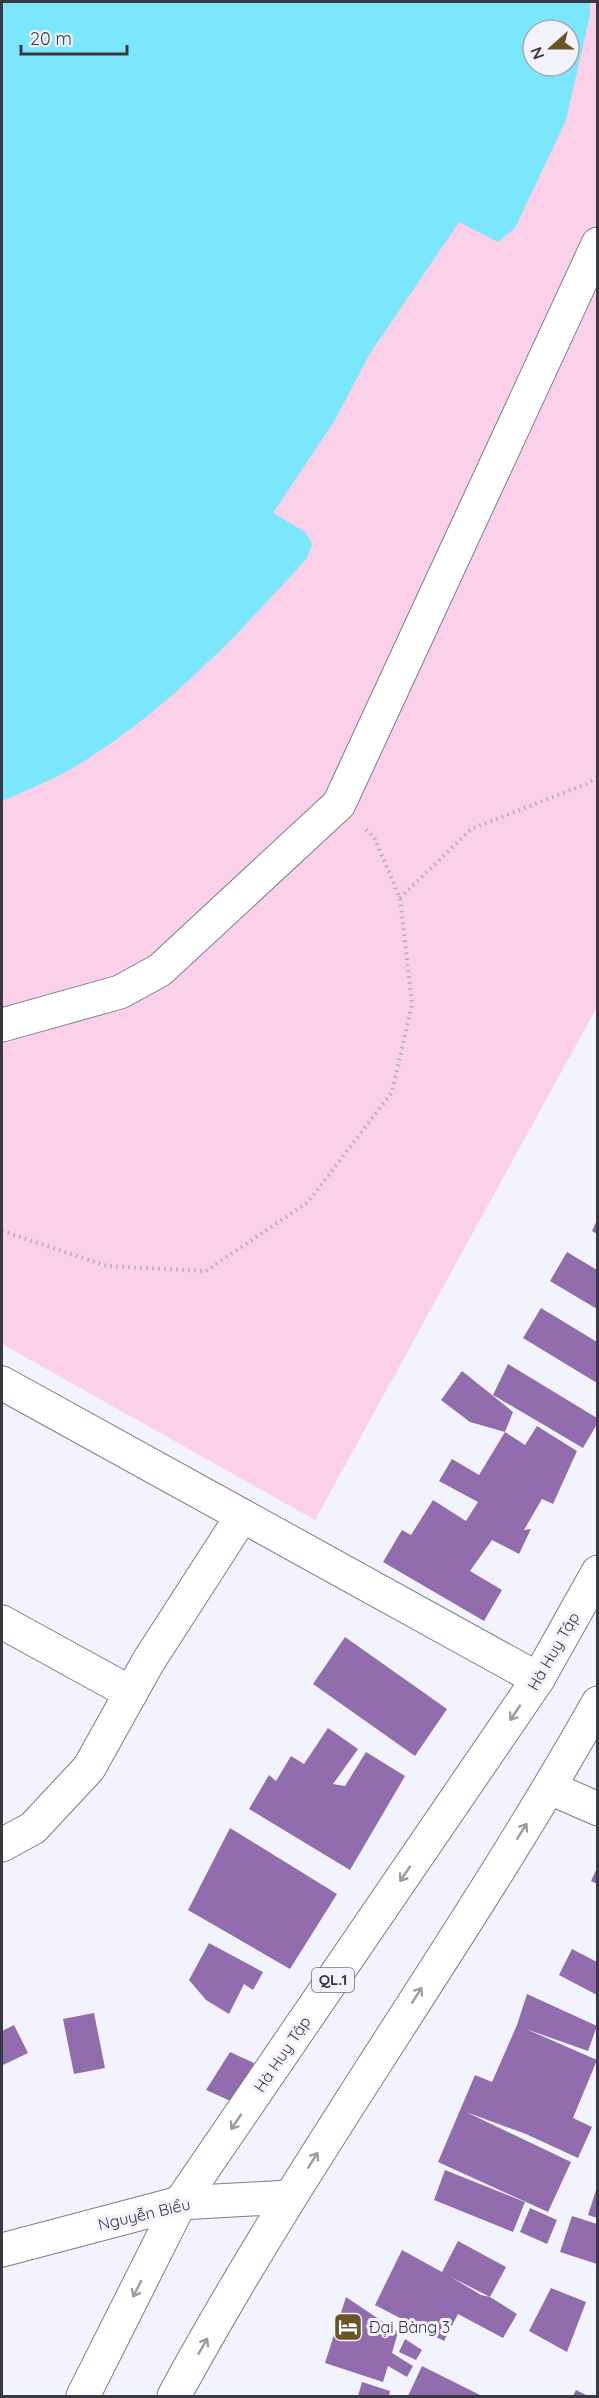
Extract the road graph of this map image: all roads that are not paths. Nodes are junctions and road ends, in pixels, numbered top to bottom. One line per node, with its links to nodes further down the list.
1 (597, 244): 2 (main road)
2 (2, 1025)
3 (2, 1383): 4 (main road)
4 (242, 1516): 7 (main road); 8 (main road)
5 (597, 1572): 7 (main road, Hà Huy Tập / QL.1)
6 (2, 1622): 8 (main road)
7 (538, 1679): 14 (main road, Hà Huy Tập / QL.1, one-way to 14)
8 (131, 1694): 12 (main road)
9 (597, 1702): 10 (main road)
10 (550, 1788): 11 (main road); 13 (main road, one-way to 10)
11 (597, 1809)
12 (2, 1845)
13 (289, 2197): 14 (main road, Nguyễn Biểu); 16 (main road, one-way to 13)
14 (180, 2202): 15 (main road, Nguyễn Biểu); 17 (main road, Hà Huy Tập / QL.1, one-way to 17)
15 (2, 2250)
16 (179, 2395)
17 (83, 2397)

